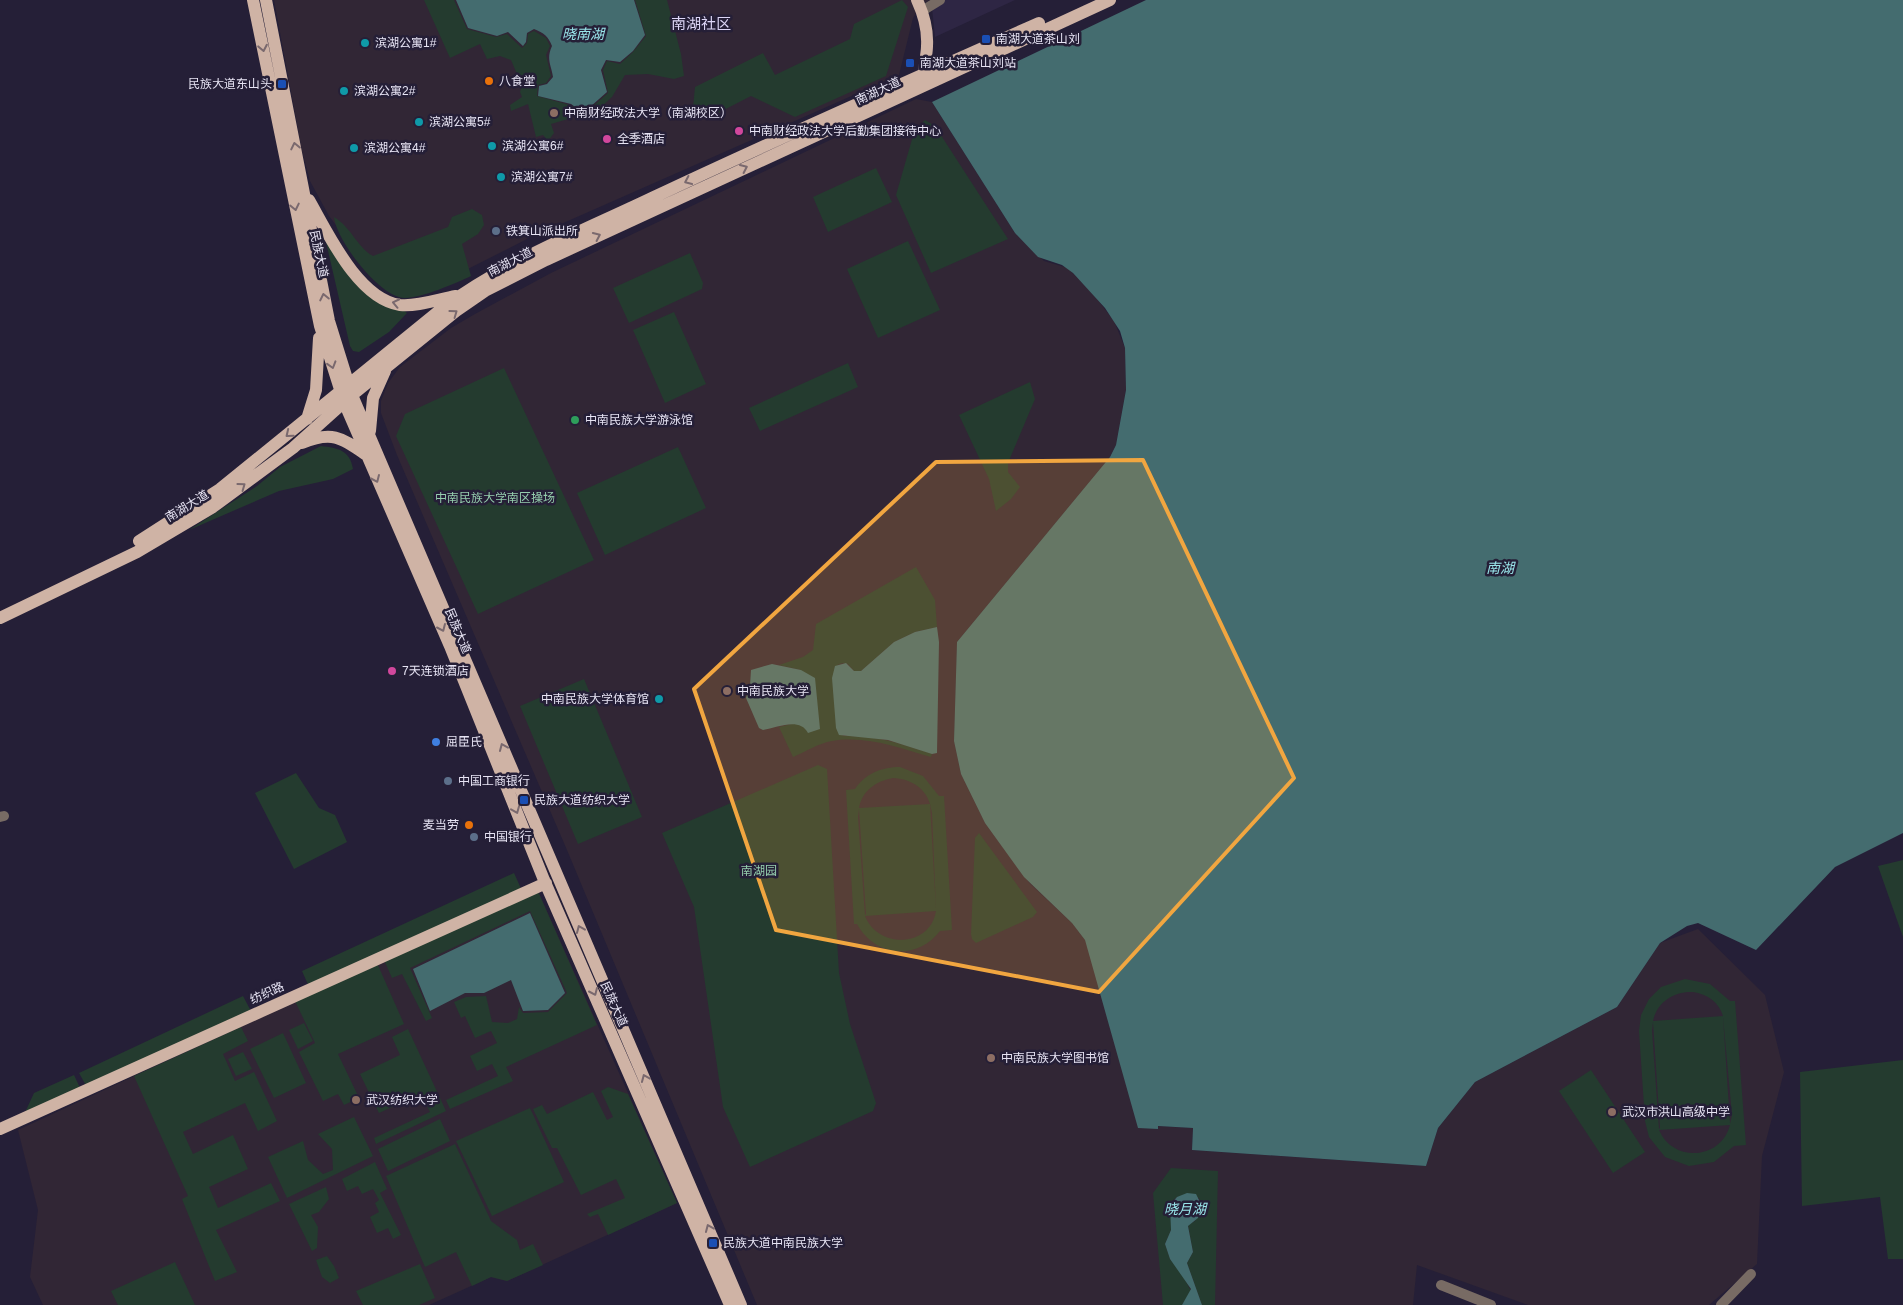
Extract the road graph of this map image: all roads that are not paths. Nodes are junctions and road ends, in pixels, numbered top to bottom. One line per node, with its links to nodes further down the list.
1 (253, 0): 10 (main road, 民族大道, one-way to 10)
2 (266, 0): 8 (main road, 民族大道, one-way to 2)
3 (940, 0): 6 (street)
4 (1090, 0): 7 (main road, 南湖大道)
5 (1110, 0): 7 (main road, 南湖大道)
6 (920, 6): 7 (main road)
7 (926, 79): 9 (main road, 南湖大道, one-way to 9); 11 (main road, 南湖大道, one-way to 7)
8 (305, 193): 9 (main road, one-way to 8); 12 (main road, 民族大道, one-way to 8)
9 (461, 294): 12 (main road, 南湖大道)
10 (320, 326): 12 (main road, 民族大道, one-way to 12); 13 (main road)
11 (388, 365): 12 (main road, 南湖大道); 14 (main road)
12 (346, 393): 13 (main road, 南湖大道); 14 (main road, 民族大道); 15 (main road, 南湖大道); 16 (main road, 民族大道)
13 (306, 421): 17 (main road, 南湖大道, one-way to 17)
14 (370, 437): 24 (main road, 民族大道, one-way to 14)
15 (293, 448): 16 (main road); 18 (main road, 南湖大道, one-way to 15)
16 (366, 454): 19 (main road, 民族大道, one-way to 19)
17 (0, 609)
18 (0, 618)
19 (546, 883): 20 (main road, 纺织路); 23 (main road, 民族大道, one-way to 23)
20 (0, 1129)
21 (1751, 1274): 26 (street)
22 (1442, 1285): 25 (street)
23 (730, 1305)
24 (741, 1305)
25 (1491, 1305)
26 (1721, 1305)

